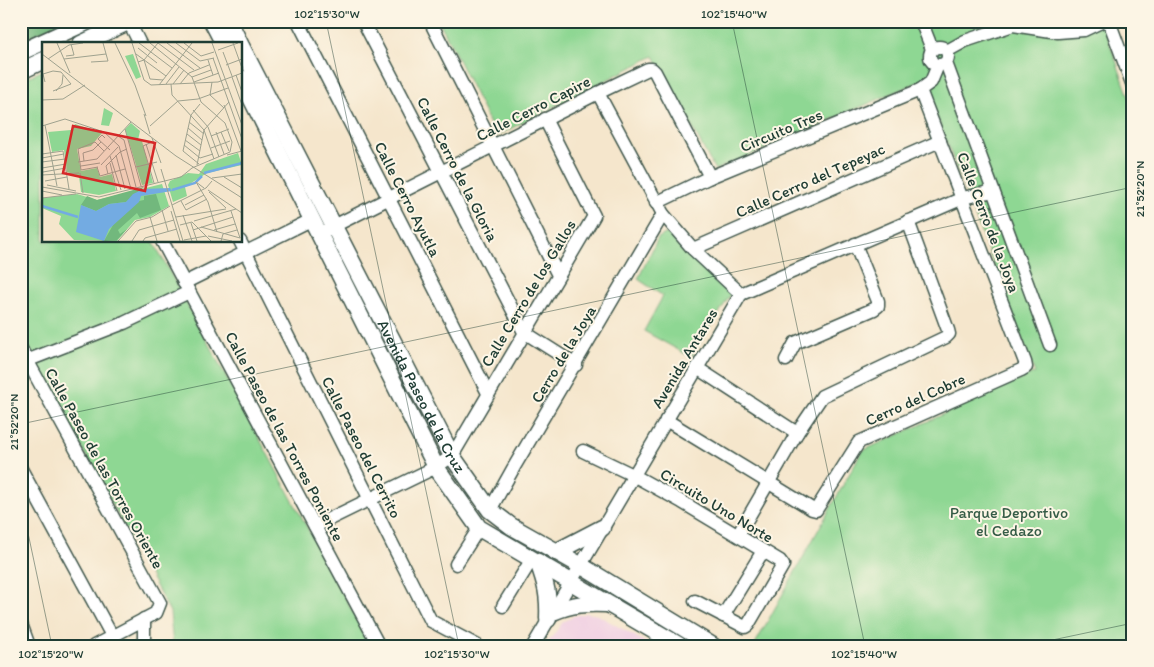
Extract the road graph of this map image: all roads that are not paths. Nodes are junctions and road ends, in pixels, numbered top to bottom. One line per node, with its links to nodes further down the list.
1 (89, 21): 12 (main road)
2 (204, 21): 10 (main road)
3 (298, 21): 33 (street, Calle Cerro Ayutla)
4 (364, 21): 29 (street, Calle Cerro de la Gloria)
5 (430, 21): 28 (street)
6 (921, 21): 18 (street)
7 (1103, 21): 18 (street)
8 (1109, 21): 21 (street)
9 (130, 22): 13 (main road); 14 (street)
10 (224, 28): 15 (main road, Avenida Paseo de la Cruz)
11 (42, 42): 17 (main road)
12 (43, 42)
13 (85, 42)
14 (139, 42)
15 (238, 42)
16 (242, 47): 37 (main road, Avenida Paseo de la Cruz)
17 (21, 52)
18 (943, 60): 24 (street); 31 (street)
19 (42, 61): 20 (main road)
20 (21, 71)
21 (1130, 72): 23 (street)
22 (242, 80): 37 (main road, Avenida Paseo de la Cruz)
23 (1133, 86)
24 (920, 90): 27 (street, Calle Cerro de la Joya); 30 (street, Circuito Tres)
25 (598, 93): 26 (street, Calle Cerro Capire); 30 (street, Calle Cerro Capire); 34 (street)
26 (545, 119): 28 (street, Calle Cerro Capire); 42 (street, Calle Cerro de los Gallos)
27 (940, 141): 32 (street, Calle Cerro de la Joya); 41 (street, Calle Cerro del Tepeyac)
28 (492, 146): 29 (street, Calle Cerro Capire); 42 (street)
29 (441, 172): 33 (street, Calle Cerro Capire); 45 (street, Calle Cerro de la Gloria)
30 (710, 177): 34 (street, Circuito Tres)
31 (993, 192): 32 (street); 46 (street)
32 (963, 198): 36 (street); 50 (street, Calle Cerro de la Joya)
33 (389, 199): 37 (street, Calle Cerro Capire); 52 (street, Calle Cerro Ayutla)
34 (656, 203): 35 (street)
35 (663, 214): 41 (street); 49 (street, Cerro de la Joya)
36 (908, 221): 39 (street); 54 (street)
37 (322, 226): 40 (street, Calle Cerro Capire); 56 (main road, Avenida Paseo de la Cruz); 57 (main road, Avenida Paseo de la Cruz)
38 (163, 242): 43 (street, Calle Paseo de las Torres Poniente)
39 (855, 244): 44 (street); 48 (street)
40 (243, 247): 43 (street, Calle Cerro Capire); 61 (street, Calle Paseo del Cerrito)
41 (693, 248): 44 (street)
42 (558, 275): 45 (street, Calle Cerro de los Gallos)
43 (187, 287): 47 (street, Calle Cerro Capire); 63 (street, Calle Paseo de las Torres Poniente)
44 (741, 294): 51 (street, Avenida Antares)
45 (524, 332): 49 (street); 52 (street, Calle Cerro de los Gallos)
46 (1050, 345)
47 (23, 357): 78 (street, Calle Paseo de las Torres Oriente)
48 (786, 360)
49 (576, 364): 62 (street, Cerro de la Joya)
50 (1026, 366): 60 (street, Cerro del Cobre)
51 (697, 368): 53 (street, Avenida Antares); 54 (street)
52 (488, 393): 56 (street, Calle Cerro de los Gallos)
53 (666, 420): 59 (street, Avenida Antares); 60 (street)
54 (797, 433): 60 (street)
55 (584, 451): 59 (street, Circuito Uno Norte)
56 (452, 456): 57 (street); 62 (main road, Avenida Paseo de la Cruz)
57 (436, 468): 61 (street); 64 (main road, Avenida Paseo de la Cruz)
58 (21, 469): 80 (street)
59 (633, 475): 65 (street, Avenida Antares); 66 (street, Circuito Uno Norte)
60 (769, 482): 66 (street)
61 (371, 499): 63 (street); 86 (street, Calle Paseo del Cerrito)
62 (490, 510): 68 (main road, Avenida Paseo de la Cruz)
63 (315, 526): 85 (street, Calle Paseo de las Torres Poniente)
64 (479, 528): 69 (main road, Avenida Paseo de la Cruz); 70 (street)
65 (602, 528): 68 (main road); 71 (street, Avenida Antares)
66 (738, 535): 67 (street, Circuito Uno Norte)
67 (763, 551): 77 (street); 77 (street, Circuito Uno Norte)
68 (556, 552): 71 (main road, Avenida Paseo de la Cruz)
69 (535, 561): 72 (main road, Avenida Paseo de la Cruz); 75 (street); 76 (main road)
70 (456, 564)
71 (580, 566): 72 (street, Avenida Antares); 89 (main road, Avenida Paseo de la Cruz)
72 (571, 581): 74 (main road, Avenida Paseo de la Cruz); 76 (street, Avenida Antares)
73 (695, 601): 77 (street)
74 (611, 604): 76 (main road); 88 (main road, Avenida Paseo de la Cruz)
75 (503, 606)
76 (551, 615): 87 (street, Avenida Antares)
77 (723, 616)
78 (144, 619): 80 (street); 84 (street)
79 (21, 624): 82 (street)
80 (112, 636): 83 (street)
81 (21, 639): 82 (street)
82 (27, 646)
83 (94, 646)
84 (144, 646)
85 (379, 646)
86 (478, 646)
87 (532, 646)
88 (680, 646)
89 (713, 646)

